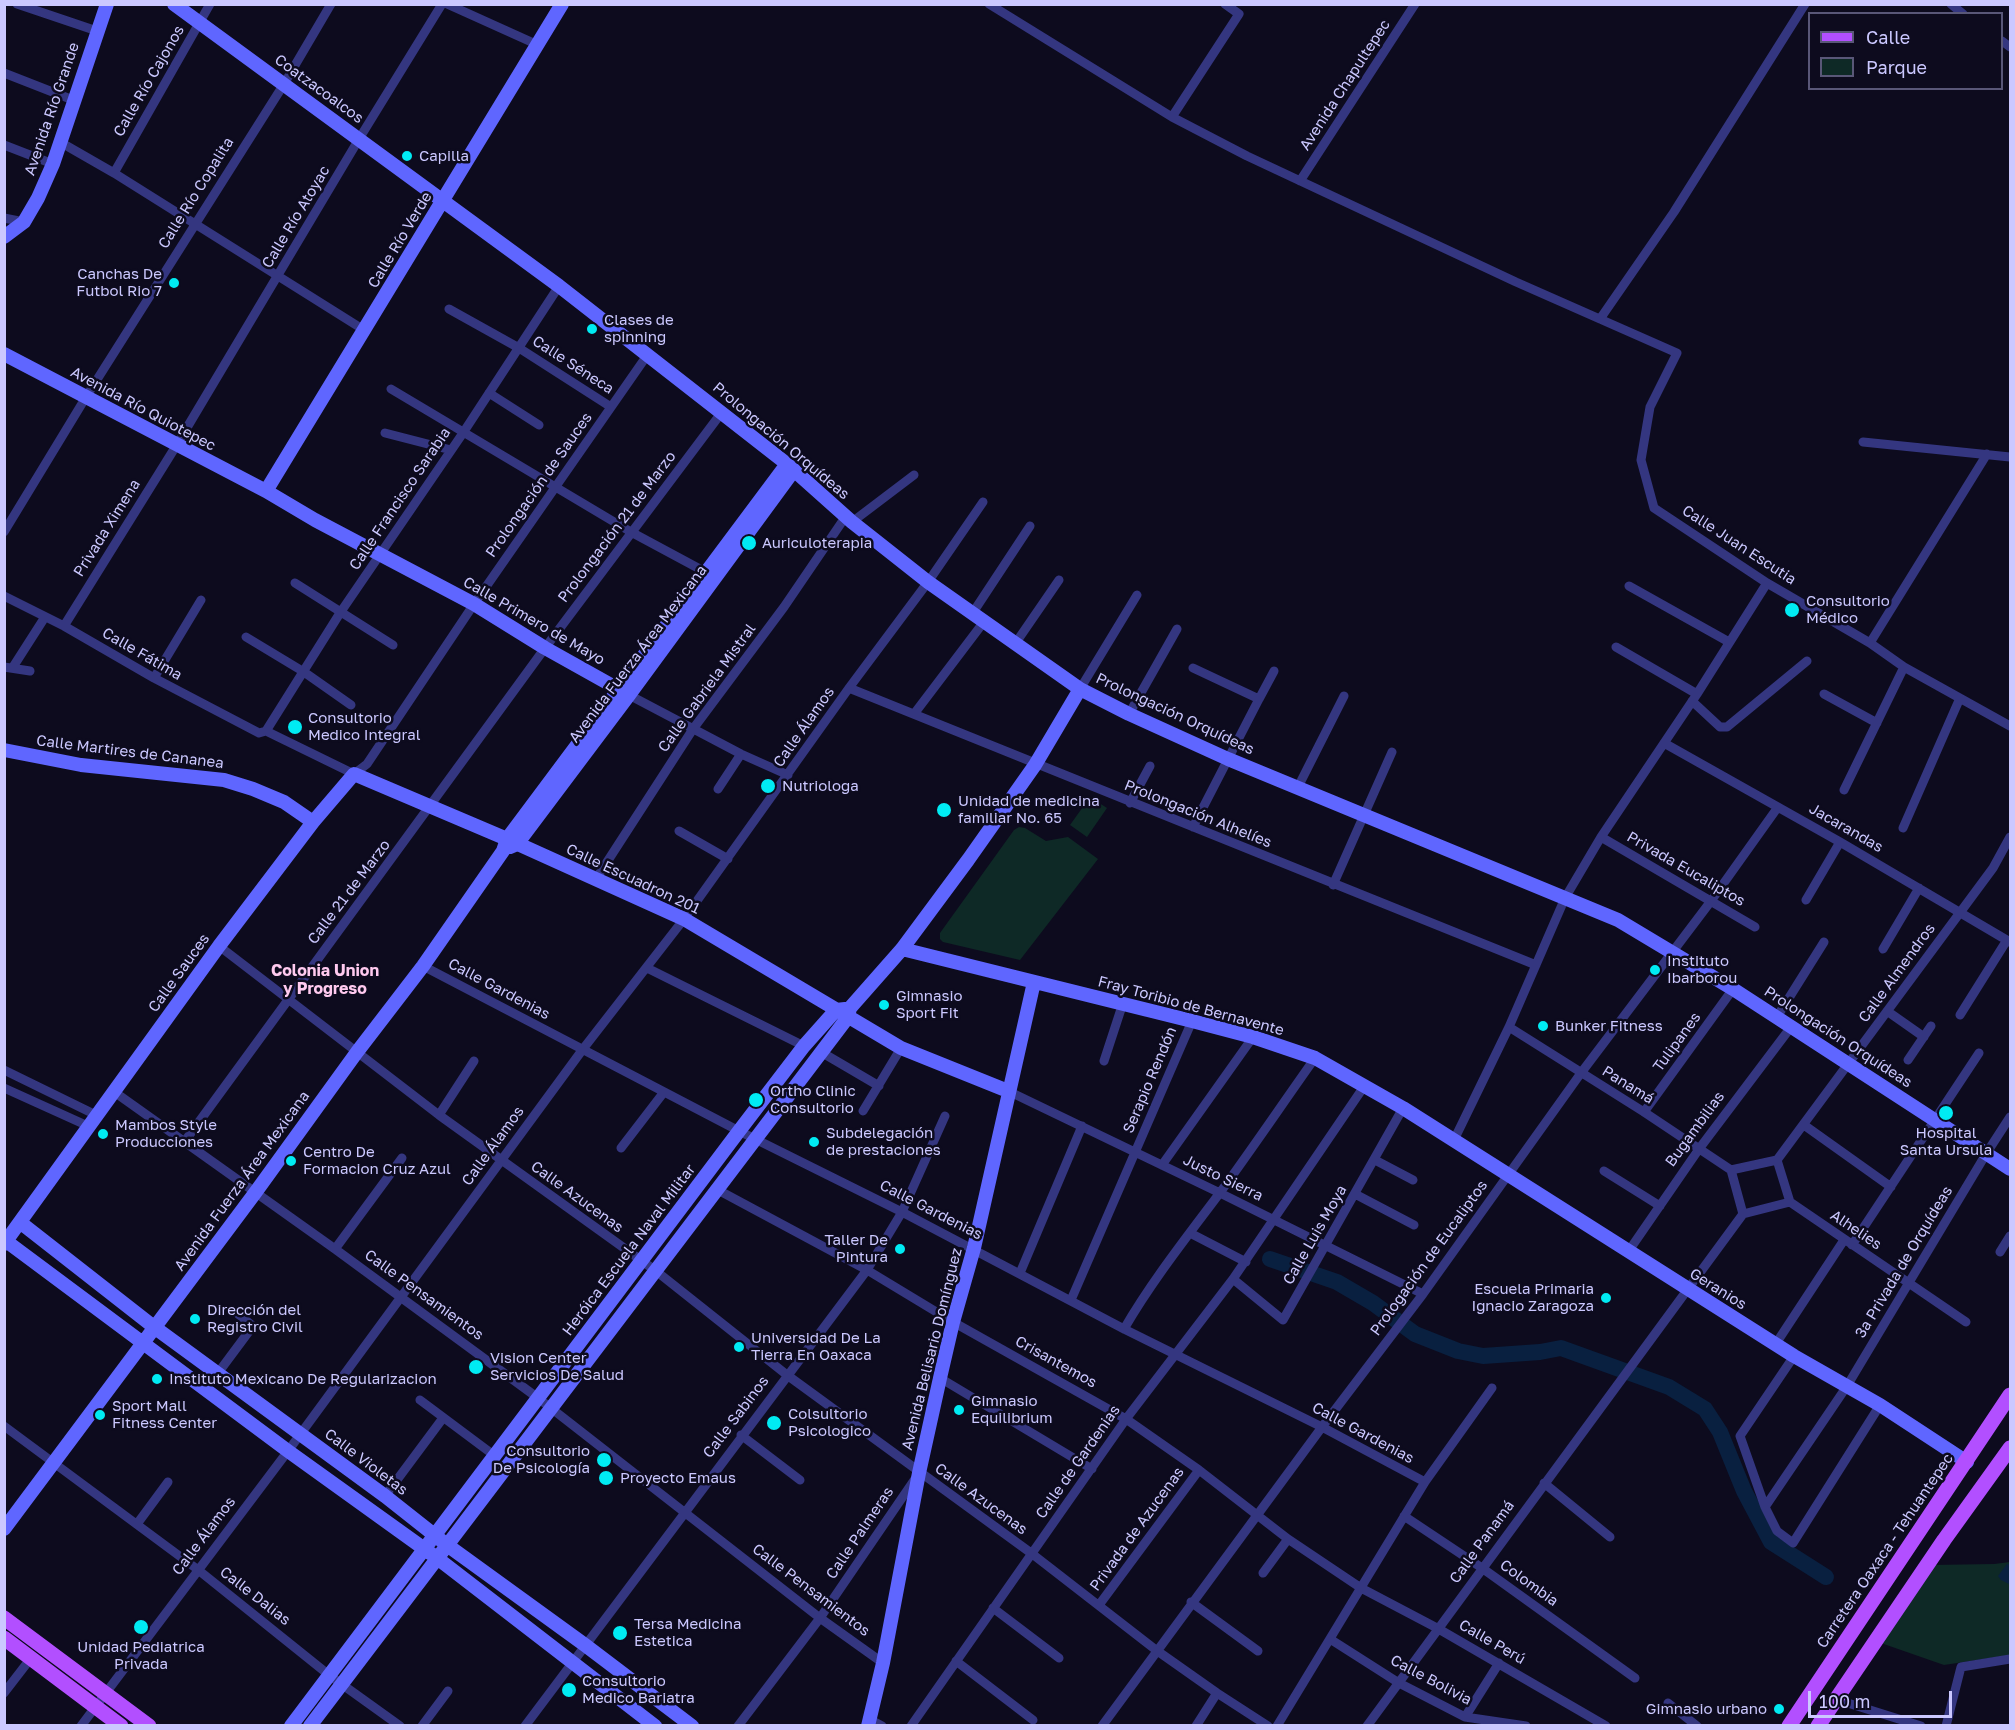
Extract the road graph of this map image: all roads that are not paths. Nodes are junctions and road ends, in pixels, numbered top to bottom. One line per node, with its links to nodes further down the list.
1 (17, 4): 14 (street)
2 (107, 4): 14 (street, Avenida Río Grande)
3 (174, 4): 13 (street, Coatzacoalcos)
4 (210, 4): 13 (street, Calle Río Cajonos)
5 (331, 4): 17 (street, Calle Río Copalita)
6 (442, 4): 20 (street, Calle Río Atoyac)
7 (447, 4): 15 (street)
8 (562, 4): 15 (street, Calle Río Verde)
9 (989, 4): 19 (street)
10 (1225, 4): 19 (street)
11 (1415, 4): 25 (street, Avenida Chapultepec)
12 (1805, 4): 34 (street)
13 (199, 23): 17 (street, Coatzacoalcos); 24 (street, Calle Río Cajonos)
14 (97, 32): 18 (street, Avenida Río Grande)
15 (537, 45): 26 (street, Calle Río Verde)
16 (4, 73): 18 (street)
17 (284, 84): 20 (street, Coatzacoalcos); 29 (street, Calle Río Copalita)
18 (74, 100): 21 (street, Avenida Río Grande)
19 (1172, 117): 25 (street)
20 (359, 139): 26 (street, Coatzacoalcos); 31 (street, Calle Río Atoyac)
21 (60, 142): 23 (street, Avenida Río Grande); 24 (street)
22 (4, 145): 23 (street)
23 (52, 164): 28 (street, Avenida Río Grande)
24 (114, 172): 29 (street)
25 (1300, 181): 34 (street)
26 (443, 200): 32 (street, Prolongación Orquídeas); 35 (street, Calle Río Verde)
27 (4, 218): 28 (street)
28 (24, 222): 30 (street)
29 (194, 223): 31 (street); 41 (street, Calle Río Copalita)
30 (4, 237)
31 (278, 275): 35 (street); 48 (street, Calle Río Atoyac)
32 (559, 286): 36 (street, Calle Francisco Sarabia); 38 (street, Prolongación Orquídeas)
33 (448, 309): 36 (street, Calle Séneca)
34 (1600, 319): 66 (street, Calle Juan Escutia)
35 (364, 330): 55 (street, Calle Río Verde)
36 (519, 348): 40 (street, Calle Francisco Sarabia); 42 (street, Calle Séneca)
37 (4, 354): 41 (street, Avenida Río Quiotepec)
38 (648, 354): 42 (street, Prolongación de Sauces); 43 (street, Prolongación Orquídeas)
39 (391, 389): 46 (street)
40 (489, 393): 44 (street); 46 (street, Calle Francisco Sarabia)
41 (86, 397): 48 (street, Avenida Río Quiotepec); 59 (street, Calle Río Copalita)
42 (611, 407): 54 (street, Prolongación de Sauces)
43 (722, 412): 52 (street, Prolongación Orquídeas); 60 (street, Prolongación 21 de Marzo)
44 (539, 425)
45 (385, 433): 49 (street)
46 (463, 433): 49 (street, Calle Francisco Sarabia); 54 (street)
47 (1863, 442): 50 (street)
48 (176, 446): 55 (street, Avenida Río Quiotepec); 75 (street, Privada Ximena)
49 (451, 450): 61 (street, Calle Francisco Sarabia)
50 (1987, 454): 51 (street); 79 (street)
51 (2010, 457)
52 (791, 466): 57 (street, Prolongación Orquídeas); 62 (street, Avenida Fuerza Área Mexicana)
53 (914, 475): 57 (street, Calle Gabriela Mistral)
54 (557, 486): 60 (street); 71 (street, Prolongación de Sauces)
55 (266, 491): 61 (street, Calle Primero de Mayo)
56 (983, 502): 64 (street, Calle Álamos)
57 (849, 519): 64 (street, Prolongación Orquídeas); 105 (street, Calle Gabriela Mistral)
58 (1030, 526): 74 (street)
59 (4, 532)
60 (631, 532): 62 (street); 83 (street, Prolongación 21 de Marzo)
61 (380, 554): 71 (street, Calle Primero de Mayo); 72 (street, Calle Francisco Sarabia)
62 (711, 575): 94 (street, Avenida Fuerza Área Mexicana)
63 (1059, 580): 80 (street)
64 (928, 582): 74 (street, Prolongación Orquídeas); 92 (street, Calle Álamos)
65 (295, 583): 72 (street)
66 (1767, 583): 78 (street); 79 (street, Calle Juan Escutia)
67 (1629, 586): 78 (street)
68 (1137, 595): 93 (street)
69 (4, 596): 73 (street, Calle Fátima)
70 (201, 600): 91 (street)
71 (474, 604): 83 (street, Calle Primero de Mayo); 109 (street, Prolongación de Sauces)
72 (340, 613): 81 (street); 90 (street, Calle Francisco Sarabia)
73 (45, 617): 75 (street, Calle Fátima); 85 (street)
74 (978, 618): 80 (street, Prolongación Orquídeas); 101 (street)
75 (64, 626): 91 (street, Calle Fátima)
76 (1177, 629): 102 (street)
77 (246, 637): 90 (street)
78 (1729, 642): 97 (street)
79 (1870, 643): 86 (street, Calle Juan Escutia)
80 (1015, 644): 93 (street, Prolongación Orquídeas)
81 (393, 645)
82 (1616, 647): 97 (street)
83 (545, 648): 94 (street, Calle Primero de Mayo); 121 (street, Prolongación 21 de Marzo)
84 (1807, 661): 97 (street)
85 (9, 667): 89 (street)
86 (1904, 667): 98 (street, Calle Juan Escutia); 103 (street)
87 (1193, 668): 99 (street)
88 (1274, 670): 99 (street)
89 (30, 671)
90 (304, 672): 100 (street); 106 (street, Calle Francisco Sarabia)
91 (154, 678): 106 (street, Calle Fátima)
92 (849, 688): 101 (street, Prolongación Alhelíes); 116 (street, Calle Álamos)
93 (1080, 689): 102 (street, Prolongación Orquídeas); 113 (street, Heróica Escuela Naval Militar)
94 (624, 692): 105 (street, Calle Primero de Mayo); 131 (street, Avenida Fuerza Área Mexicana)
95 (1824, 694): 103 (street)
96 (1344, 696): 117 (street)
97 (1694, 697): 107 (street)
98 (1960, 698): 104 (street, Calle Juan Escutia); 126 (street)
99 (1259, 699): 112 (street)
100 (351, 705)
101 (914, 714): 113 (street, Prolongación Alhelíes)
102 (1129, 714): 112 (street, Prolongación Orquídeas)
103 (1877, 723): 119 (street)
104 (2010, 726)
105 (693, 729): 111 (street, Calle Primero de Mayo); 133 (street, Calle Gabriela Mistral)
106 (266, 731): 115 (street, Calle Escuadron 201)
107 (1664, 743): 122 (street, Jacarandas); 128 (street)
108 (4, 750): 124 (street, Calle Martires de Cananea)
109 (375, 752): 115 (street, Calle Sauces)
110 (1392, 752): 123 (street)
111 (741, 754): 116 (street, Calle Primero de Mayo); 118 (street)
112 (1228, 759): 117 (street, Prolongación Orquídeas); 125 (street)
113 (1035, 765): 120 (street, Prolongación Alhelíes); 145 (street, Heróica Escuela Naval Militar)
114 (1150, 766): 120 (street)
115 (354, 774): 121 (street, Calle Escuadron 201); 124 (street, Calle Sauces)
116 (788, 775): 132 (street, Calle Álamos)
117 (1298, 787): 123 (street, Prolongación Orquídeas)
118 (718, 789)
119 (1844, 790)
120 (1130, 803): 125 (street, Prolongación Alhelíes)
121 (431, 807): 131 (street, Calle Escuadron 201); 153 (street, Calle 21 de Marzo)
122 (1778, 807): 130 (street, Jacarandas); 138 (street, Prologación de Eucaliptos)
123 (1365, 815): 134 (street); 136 (street, Prolongación Orquídeas)
124 (313, 822): 144 (street, Calle Sauces)
125 (1193, 827): 134 (street, Prolongación Alhelíes)
126 (1903, 828)
127 (679, 831): 132 (street)
128 (1601, 837): 136 (street); 138 (street, Privada Eucaliptos)
129 (2010, 837): 139 (street, Calle Almendros)
130 (1840, 842): 135 (street, Jacarandas); 137 (street)
131 (509, 844): 133 (street, Calle Escuadron 201); 149 (street, Avenida Fuerza Área Mexicana)
132 (728, 859): 140 (street, Calle Álamos)
133 (596, 879): 140 (street, Calle Escuadron 201)
134 (1332, 885): 148 (street, Prolongación Alhelíes)
135 (1919, 888): 139 (street, Jacarandas); 146 (street)
136 (1565, 898): 147 (street, Prolongación Orquídeas); 148 (street)
137 (1806, 900)
138 (1711, 901): 141 (street, Privada Eucaliptos); 147 (street, Prologación de Eucaliptos)
139 (1961, 912): 142 (street, Jacarandas); 155 (street, Calle Almendros)
140 (684, 919): 150 (street, Calle Álamos); 156 (street, Calle Escuadron 201)
141 (1755, 927)
142 (2009, 941): 157 (street)
143 (1824, 942): 158 (street)
144 (219, 946): 153 (street, Calle Azucenas); 181 (street, Calle Sauces)
145 (902, 949): 151 (street, Fray Toribio de Bernavente); 156 (street, Heróica Escuela Naval Militar)
146 (1883, 949)
147 (1673, 951): 152 (street, Prolongación Orquídeas); 177 (street, Prologación de Eucaliptos)
148 (1536, 965): 161 (street)
149 (423, 966): 167 (street, Calle Gardenias); 168 (street, Avenida Fuerza Área Mexicana)
150 (647, 968): 165 (street); 167 (street, Calle Álamos)
151 (1034, 982): 154 (street, Fray Toribio de Bernavente); 182 (street, Avenida Belisario Domínguez)
152 (1733, 989): 158 (street, Prolongación Orquídeas); 186 (street, Tulipanes)
153 (287, 1000): 168 (street, Calle Azucenas); 197 (street, Calle 21 de Marzo)
154 (1123, 1003): 159 (street, Fray Toribio de Bernavente); 174 (street)
155 (1887, 1011): 164 (street); 175 (street, Calle Almendros)
156 (845, 1012): 165 (street, Heróica Escuela Naval Militar); 166 (street, Calle Escuadron 201); 169 (street, Heróica Escuela Naval Militar)
157 (1960, 1015)
158 (1777, 1017): 162 (street, Prolongación Orquídeas)
159 (1192, 1021): 163 (street, Fray Toribio de Bernavente); 200 (street, Serapio Rendón)
160 (1931, 1026): 164 (street)
161 (1509, 1027): 177 (street, Panamá); 196 (street)
162 (1791, 1027): 175 (street, Prolongación Orquídeas); 199 (street, Bugambilias)
163 (1253, 1037): 171 (street, Fray Toribio de Bernavente); 206 (street)
164 (1924, 1037): 172 (street)
165 (804, 1046): 194 (street, Heróica Escuela Naval Militar)
166 (901, 1048): 179 (street); 182 (street, Calle Escuadron 201)
167 (583, 1050): 183 (street, Calle Gardenias); 203 (street, Calle Álamos)
168 (357, 1052): 187 (street, Calle Azucenas); 214 (street, Avenida Fuerza Área Mexicana)
169 (821, 1052): 179 (street); 195 (street, Heróica Escuela Naval Militar)
170 (1979, 1053): 191 (street)
171 (1315, 1058): 178 (street, Fray Toribio de Bernavente); 215 (street)
172 (1908, 1060)
173 (474, 1061): 187 (street)
174 (1104, 1061)
175 (1849, 1064): 191 (street, Prolongación Orquídeas); 192 (street, Calle Almendros)
176 (4, 1070): 190 (street)
177 (1581, 1073): 186 (street, Panamá); 210 (street, Prologación de Eucaliptos)
178 (1365, 1085): 184 (street, Fray Toribio de Bernavente); 221 (street, Calle de Gardenias)
179 (879, 1086): 185 (street)
180 (4, 1088): 190 (street)
181 (113, 1091): 190 (street, Calle Sauces); 197 (street, Calle Pensamientos)
182 (1008, 1091): 193 (street, Justo Sierra); 229 (street, Avenida Belisario Domínguez)
183 (664, 1092): 194 (street, Calle Gardenias); 198 (street)
184 (1403, 1108): 196 (street, Fray Toribio de Bernavente); 204 (street, Calle Luis Moya)
185 (863, 1111)
186 (1644, 1112): 199 (street, Panamá)
187 (439, 1114): 203 (street, Calle Azucenas)
188 (945, 1116): 219 (street, Calle Sabinos)
189 (2010, 1117): 201 (street, 3a Privada de Orquídeas)
190 (92, 1120): 222 (street, Calle Sauces)
191 (1935, 1120): 201 (street, Prolongación Orquídeas); 212 (street)
192 (1804, 1125): 205 (street, Calle Almendros); 212 (street)
193 (1082, 1126): 200 (street, Justo Sierra); 237 (street)
194 (738, 1131): 195 (street, Calle Gardenias); 233 (street, Heróica Escuela Naval Militar)
195 (754, 1139): 213 (street, Heróica Escuela Naval Militar); 219 (street, Calle Gardenias)
196 (1454, 1140): 210 (street, Geranios)
197 (185, 1141): 214 (street, Calle Pensamientos)
198 (621, 1148)
199 (1699, 1149): 208 (street, Panamá); 218 (street, Bugambilias)
200 (1135, 1151): 206 (street, Justo Sierra); 243 (street, Serapio Rendón)
201 (1986, 1154): 207 (street, Prolongación Orquídeas); 239 (street, 3a Privada de Orquídeas)
202 (402, 1158): 230 (street)
203 (501, 1160): 233 (street, Calle Azucenas); 242 (street, Calle Álamos)
204 (1375, 1160): 211 (street); 216 (street, Calle Luis Moya)
205 (1777, 1160): 208 (street); 217 (street)
206 (1162, 1165): 215 (street, Justo Sierra)
207 (2010, 1169)
208 (1731, 1170): 220 (street)
209 (1604, 1172): 218 (street)
210 (1508, 1174): 231 (street, Geranios); 241 (street, Prologación de Eucaliptos)
211 (1413, 1180)
212 (1891, 1186): 226 (street)
213 (718, 1190): 235 (street, Crisantemos); 236 (street, Heróica Escuela Naval Militar)
214 (255, 1193): 230 (street, Calle Pensamientos); 247 (street, Avenida Fuerza Área Mexicana)
215 (1220, 1193): 221 (street, Justo Sierra); 224 (street)
216 (1355, 1194): 223 (street); 228 (street, Calle Luis Moya)
217 (1790, 1202): 220 (street); 226 (street, Alhelies)
218 (1660, 1206): 231 (street, Bugambilias)
219 (902, 1212): 229 (street, Calle Gardenias); 235 (street, Calle Sabinos)
220 (1743, 1214): 240 (street)
221 (1274, 1220): 228 (street, Justo Sierra); 234 (street, Calle de Gardenias)
222 (21, 1223): 227 (street, Calle Sauces); 247 (street, Calle Violetas)
223 (1414, 1225)
224 (1190, 1233): 234 (street); 248 (street)
225 (2010, 1236): 232 (street)
226 (1848, 1242): 239 (street, Alhelies); 250 (street)
227 (5, 1243): 249 (street)
228 (1326, 1247): 238 (street, Calle Luis Moya); 241 (street, Justo Sierra)
229 (974, 1248): 237 (street, Calle Gardenias); 245 (street, Avenida Belisario Domínguez)
230 (335, 1249): 242 (street, Calle Pensamientos)
231 (1628, 1252): 240 (street, Geranios)
232 (2000, 1252)
233 (642, 1262): 236 (street, Calle Azucenas); 259 (street, Heróica Escuela Naval Militar)
234 (1246, 1262): 238 (street, Calle de Gardenias)
235 (867, 1269): 245 (street, Crisantemos); 254 (street, Calle Sabinos)
236 (656, 1271): 254 (street, Calle Azucenas); 262 (street, Heróica Escuela Naval Militar)
237 (1020, 1273): 243 (street, Calle Gardenias)
238 (1233, 1279): 251 (street, Calle de Gardenias)
239 (1910, 1284): 246 (street, Alhelies); 256 (street, 3a Privada de Orquídeas)
240 (1687, 1289): 250 (street, Geranios); 280 (street, Calle Panamá)
241 (1423, 1294): 266 (street, Prologación de Eucaliptos)
242 (401, 1297): 259 (street, Calle Pensamientos); 267 (street, Calle Álamos)
243 (1071, 1300): 248 (street, Calle Gardenias)
244 (238, 1314): 253 (street)
245 (953, 1322): 255 (street, Avenida Belisario Domínguez); 264 (street, Crisantemos)
246 (1966, 1322)
247 (154, 1327): 249 (street, Avenida Fuerza Área Mexicana); 253 (street, Calle Violetas)
248 (1124, 1329): 251 (street, Calle Gardenias)
249 (143, 1343): 270 (street); 272 (street, Avenida Fuerza Área Mexicana)
250 (1775, 1345): 252 (street, Geranios)
251 (1175, 1355): 264 (street, Calle de Gardenias); 266 (street, Calle Gardenias)
252 (1794, 1356): 256 (street, Geranios); 282 (street)
253 (218, 1373): 267 (street, Calle Violetas)
254 (787, 1375): 268 (street, Calle Sabinos); 276 (street, Calle Azucenas)
255 (940, 1378): 274 (street); 276 (street, Avenida Belisario Domínguez)
256 (1847, 1386): 261 (street, Geranios); 282 (street, 3a Privada de Orquídeas)
257 (1492, 1388): 279 (street)
258 (2010, 1395): 273 (main road, Carretera Oaxaca - Tehuantepec)
259 (538, 1398): 262 (street, Calle Pensamientos); 271 (street, Heróica Escuela Naval Militar)
260 (420, 1400): 263 (street)
261 (1880, 1406): 273 (street, Geranios); 282 (street)
262 (552, 1408): 283 (street, Calle Pensamientos); 291 (street, Heróica Escuela Naval Militar)
263 (443, 1418): 271 (street); 281 (street)
264 (1126, 1419): 274 (street, Calle de Gardenias); 275 (street, Crisantemos)
265 (4, 1426): 272 (street, Calle Dalias)
266 (1322, 1427): 279 (street, Calle Gardenias); 284 (street, Prologación de Eucaliptos)
267 (300, 1434): 270 (street, Calle Álamos); 281 (street, Calle Violetas)
268 (741, 1435): 277 (street); 283 (street, Calle Sabinos)
269 (2010, 1449): 325 (main road)
270 (288, 1451): 292 (street); 296 (street, Calle Álamos)
271 (495, 1456): 288 (street, Heróica Escuela Naval Militar)
272 (54, 1462): 286 (street, Calle Dalias); 287 (street, Avenida Fuerza Área Mexicana)
273 (1967, 1462): 351 (main road, Carretera Oaxaca - Tehuantepec)
274 (1092, 1469): 293 (street, Calle de Gardenias)
275 (1199, 1470): 284 (street, Crisantemos); 300 (street, Privada de Azucenas)
276 (919, 1473): 293 (street, Calle Azucenas); 302 (street, Calle Palmeras); 315 (street, Avenida Belisario Domínguez)
277 (800, 1479)
278 (168, 1482): 286 (street)
279 (1425, 1482): 285 (street)
280 (1545, 1483): 289 (street); 295 (street, Calle Panamá)
281 (385, 1496): 288 (street, Calle Violetas)
282 (1765, 1507)
283 (684, 1512): 302 (street, Calle Pensamientos); 307 (street, Calle Sabinos)
284 (1257, 1515): 290 (street, Crisantemos); 299 (street, Prologación de Eucaliptos)
285 (1404, 1516): 295 (street, Colombia); 298 (street)
286 (137, 1524): 296 (street, Calle Dalias)
287 (4, 1529)
288 (435, 1535): 291 (street, Calle Violetas); 292 (street, Heróica Escuela Naval Militar)
289 (1610, 1537)
290 (1288, 1539): 297 (street); 298 (street, Crisantemos)
291 (447, 1545): 294 (street, Heróica Escuela Naval Militar); 307 (street, Calle Violetas)
292 (424, 1550): 294 (street); 317 (street, Heróica Escuela Naval Militar)
293 (1031, 1553): 300 (street, Calle Azucenas); 301 (street, Calle de Gardenias)
294 (437, 1558): 314 (street); 320 (street, Heróica Escuela Naval Militar)
295 (1482, 1568): 304 (street, Calle Panamá); 318 (street, Colombia)
296 (197, 1569): 317 (street, Calle Dalias); 323 (street, Calle Álamos)
297 (1263, 1573)
298 (1361, 1588): 304 (street, Calle Perú); 306 (street)
299 (1191, 1602): 308 (street, Prologación de Eucaliptos); 309 (street)
300 (1099, 1605): 308 (street, Calle Azucenas)
301 (993, 1608): 311 (street); 313 (street, Calle de Gardenias)
302 (820, 1617): 315 (street, Calle Pensamientos); 341 (street, Calle Palmeras)
303 (4, 1618): 323 (main road)
304 (1437, 1628): 316 (street, Calle Perú); 319 (street, Calle Panamá)
305 (4, 1638): 310 (main road)
306 (1330, 1639): 319 (street, Calle Bolivia); 346 (street)
307 (585, 1645): 314 (street, Calle Sabinos); 340 (street, Calle Violetas)
308 (1156, 1650): 324 (street, Calle Azucenas); 343 (street, Prologación de Eucaliptos)
309 (1258, 1651)
310 (31, 1658): 322 (street); 327 (main road)
311 (1059, 1658)
312 (2010, 1659): 354 (street)
313 (956, 1661): 329 (street); 342 (street, Calle de Gardenias)
314 (573, 1663): 331 (street, Calle Sabinos); 339 (street)
315 (883, 1663): 330 (street, Avenida Belisario Domínguez)
316 (1498, 1663): 328 (street); 349 (street, Calle Perú)
317 (329, 1675): 320 (street, Calle Dalias); 335 (street, Heróica Escuela Naval Militar)
318 (1635, 1678)
319 (1399, 1683): 328 (street, Calle Bolivia); 347 (street, Calle Panamá)
320 (342, 1684): 336 (street, Heróica Escuela Naval Militar); 337 (street, Calle Dalias)
321 (448, 1690): 338 (street)
322 (4, 1693)
323 (104, 1693): 327 (street, Calle Álamos); 334 (main road)
324 (1217, 1693): 344 (street); 345 (street, Calle Azucenas)
325 (1835, 1699): 352 (main road); 353 (street)
326 (1668, 1703): 350 (street)
327 (95, 1706): 332 (street, Calle Álamos); 333 (main road)
328 (1465, 1717): 348 (street, Calle Bolivia)
329 (1033, 1720)
330 (873, 1723)
331 (530, 1724)
332 (81, 1725)
333 (121, 1725)
334 (149, 1725)
335 (291, 1725)
336 (310, 1725)
337 (400, 1725)
338 (422, 1725)
339 (655, 1725)
340 (692, 1725)
341 (738, 1725)
342 (910, 1725)
343 (1102, 1725)
344 (1197, 1725)
345 (1268, 1725)
346 (1277, 1725)
347 (1367, 1725)
348 (1526, 1725)
349 (1606, 1725)
350 (1697, 1725)
351 (1789, 1725)
352 (1818, 1725)
353 (1921, 1725)
354 (1947, 1725)

